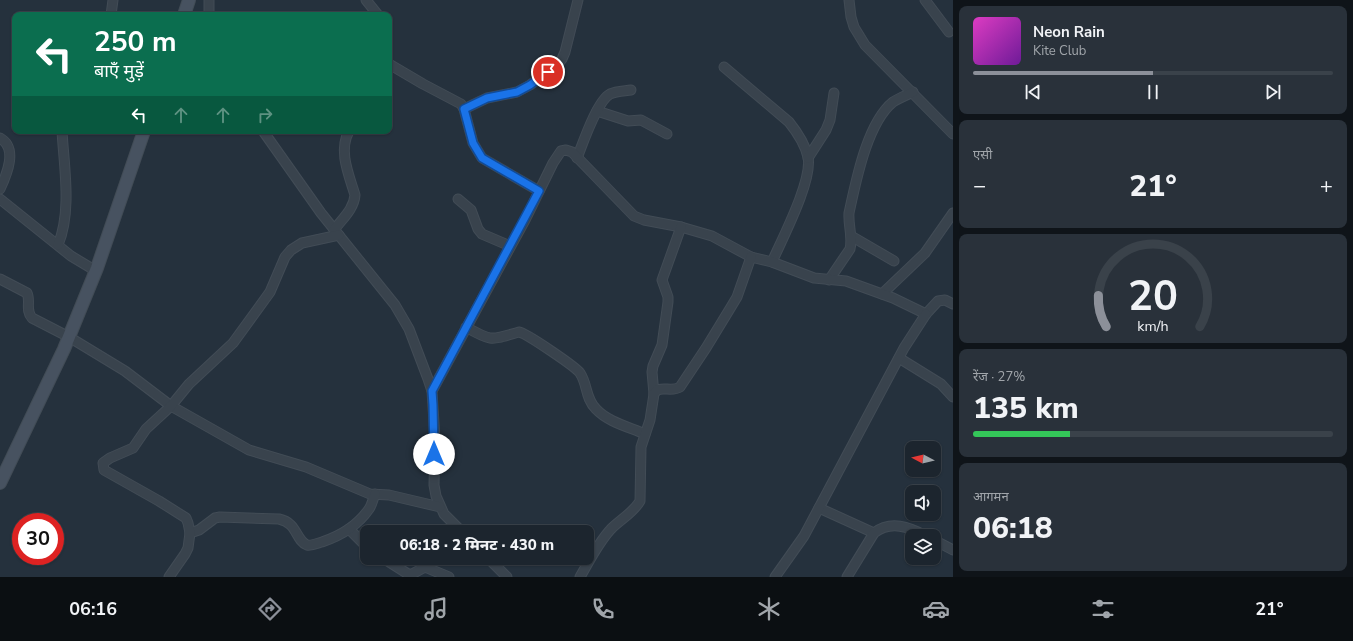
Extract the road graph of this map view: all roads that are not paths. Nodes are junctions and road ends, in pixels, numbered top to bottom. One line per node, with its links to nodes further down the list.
1 (113, 0): 8 (street)
2 (189, 0): 9 (street)
3 (209, 0): 10 (street)
4 (366, 0): 11 (street)
5 (578, 0): 18 (street)
6 (849, 0): 16 (street)
7 (925, 0): 12 (street)
8 (111, 12)
9 (185, 12)
10 (210, 12)
11 (376, 12)
12 (950, 32)
13 (392, 66): 18 (street)
14 (724, 67): 28 (street)
15 (631, 90): 19 (street)
16 (913, 92): 25 (street); 36 (street)
17 (834, 93): 28 (street)
18 (464, 109): 30 (street)
19 (597, 111): 24 (street); 27 (street)
20 (62, 134): 37 (street)
21 (143, 134): 42 (street)
22 (265, 134): 35 (street)
23 (348, 134): 35 (street)
24 (668, 134)
25 (953, 134)
26 (0, 138): 29 (street)
27 (577, 158): 30 (street); 34 (street)
28 (808, 158): 41 (street)
29 (0, 188)
30 (539, 191): 38 (street)
31 (0, 199): 37 (street)
32 (458, 199): 38 (street)
33 (953, 213): 45 (street)
34 (681, 227): 39 (street); 52 (street)
35 (337, 232): 51 (street); 54 (street)
36 (851, 236): 40 (street); 44 (street)
37 (58, 245): 42 (street)
38 (510, 246): 48 (street)
39 (752, 257): 41 (street); 52 (street)
40 (894, 261)
41 (772, 262): 44 (street)
42 (96, 271): 49 (street)
43 (0, 279): 49 (street)
44 (829, 280): 45 (street)
45 (882, 294): 47 (street)
46 (953, 304): 47 (street)
47 (926, 314): 50 (street)
48 (466, 327): 51 (street); 55 (street)
49 (69, 337): 54 (street); 56 (street)
50 (899, 358): 53 (street); 59 (street)
51 (432, 391): 58 (street)
52 (654, 394): 55 (street)
53 (953, 397)
54 (171, 406): 57 (street); 63 (street)
55 (645, 434): 73 (street)
56 (0, 483)
57 (375, 494): 58 (street); 61 (street)
58 (440, 507): 60 (street)
59 (819, 508): 64 (street); 74 (street)
60 (455, 525)
61 (349, 529): 63 (street); 65 (street)
62 (913, 529): 64 (street)
63 (190, 533): 70 (street)
64 (874, 533): 75 (street)
65 (360, 540)
66 (941, 544): 67 (street)
67 (953, 550)
68 (394, 565): 71 (street)
69 (495, 565): 72 (street)
70 (169, 577)
71 (449, 577)
72 (506, 577)
73 (580, 577)
74 (775, 577)
75 (847, 577)

